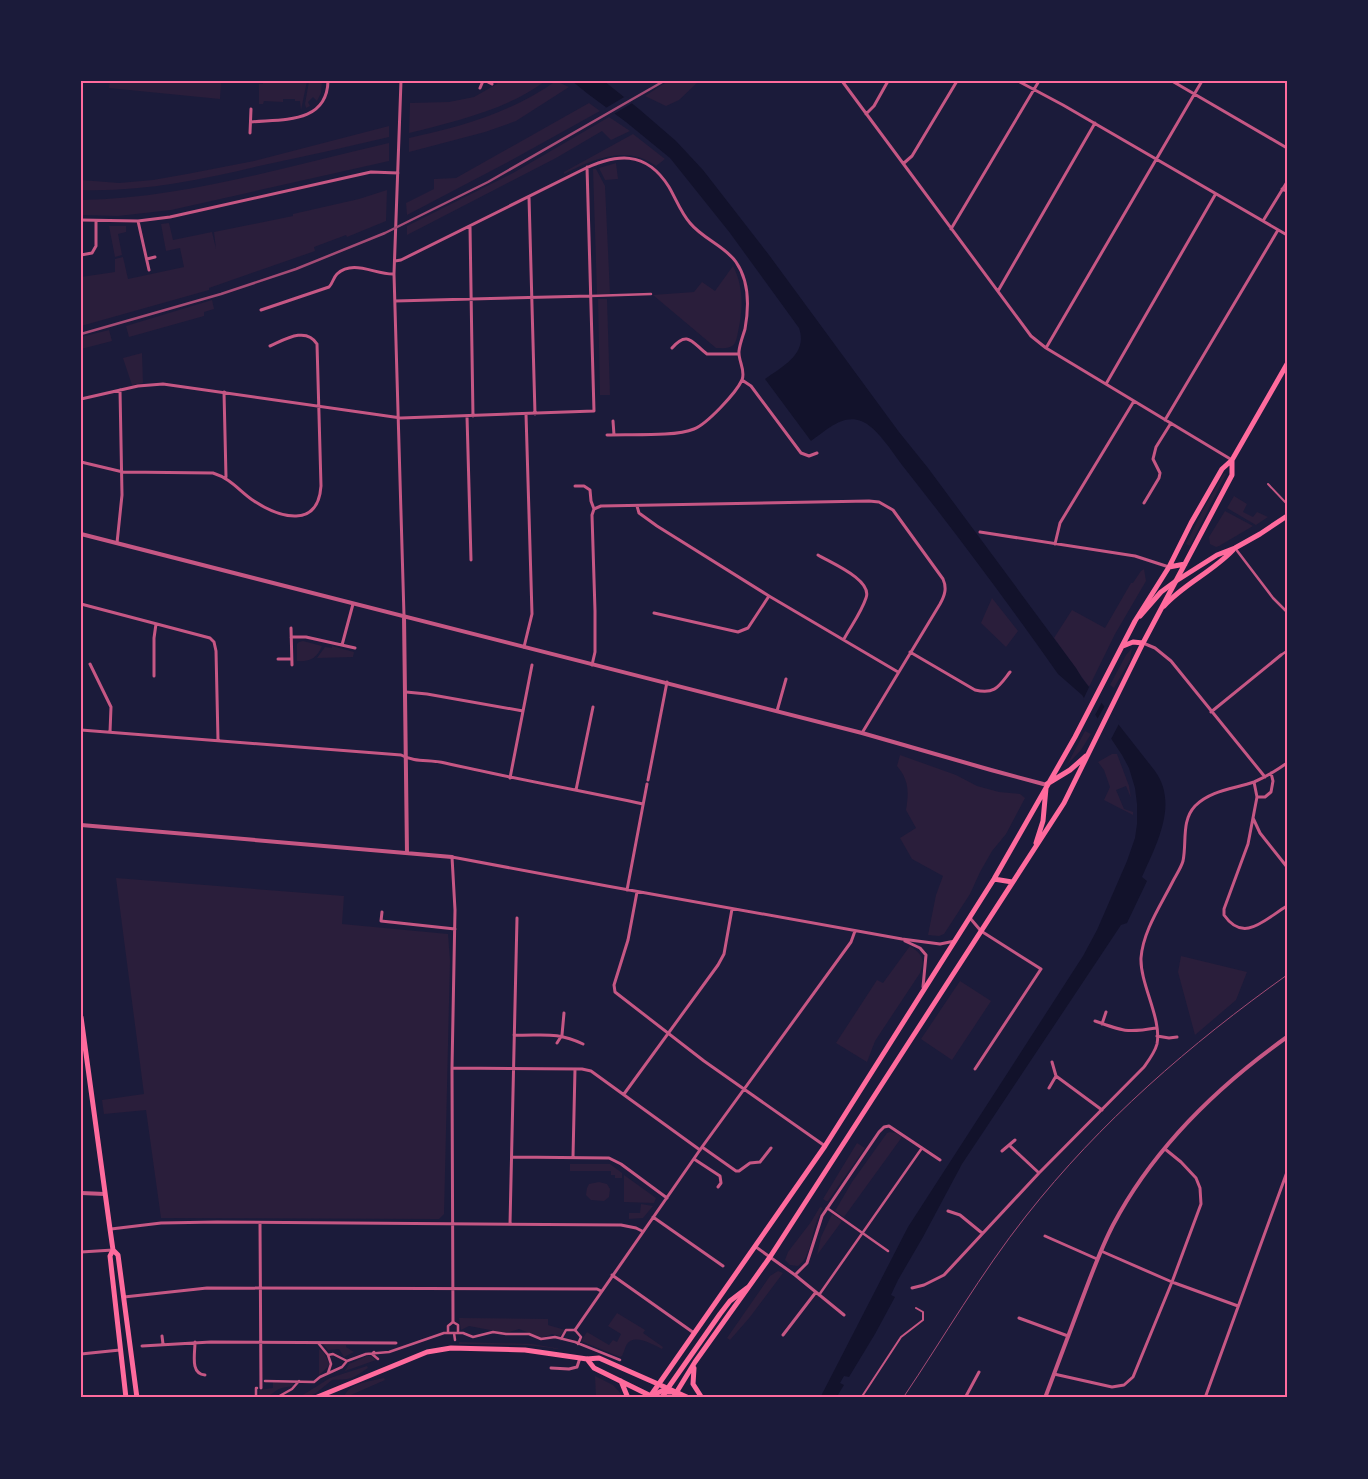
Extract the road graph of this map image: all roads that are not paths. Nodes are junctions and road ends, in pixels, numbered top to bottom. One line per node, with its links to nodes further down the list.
1 (328, 81): 17 (street)
2 (401, 81): 24 (street)
3 (484, 81): 11 (street); 12 (street)
4 (842, 81): 16 (street)
5 (888, 81): 16 (street)
6 (957, 81): 22 (street)
7 (1018, 81): 13 (street)
8 (1039, 81): 13 (street)
9 (1172, 81): 14 (street)
10 (1202, 81): 14 (street)
11 (492, 84)
12 (480, 88)
13 (1034, 91): 18 (street); 35 (street)
14 (1194, 94): 20 (street); 21 (street)
15 (251, 109): 17 (street)
16 (866, 114): 22 (street)
17 (251, 122): 19 (street)
18 (1094, 123): 21 (street); 44 (street)
19 (250, 134)
20 (1287, 148)
21 (1156, 160): 28 (street); 55 (street)
22 (904, 163): 35 (street)
23 (587, 167): 29 (street); 46 (street); 56 (street)
24 (398, 173): 32 (street); 41 (street)
25 (1287, 182): 26 (street)
26 (1282, 189): 27 (street); 33 (street)
27 (1287, 191)
28 (1215, 195): 33 (street); 59 (street)
29 (528, 197): 34 (street); 48 (street)
30 (81, 220): 31 (street)
31 (96, 221): 32 (street); 38 (street)
32 (138, 221): 40 (street)
33 (1263, 221): 36 (street)
34 (470, 226): 41 (street); 49 (street)
35 (951, 229): 44 (street)
36 (1278, 230): 37 (street); 70 (street)
37 (1287, 235)
38 (81, 255)
39 (154, 257): 40 (street)
40 (147, 259): 42 (street)
41 (395, 261): 43 (street)
42 (149, 270)
43 (394, 274): 50 (street); 51 (street)
44 (998, 291): 55 (street)
45 (650, 294): 46 (street)
46 (590, 296): 48 (street); 66 (street)
47 (279, 297): 51 (street)
48 (532, 297): 49 (street); 66 (street)
49 (471, 299): 50 (street); 68 (street)
50 (395, 301): 69 (street)
51 (282, 303): 52 (street)
52 (261, 310)
53 (270, 346): 64 (street)
54 (672, 348): 56 (street)
55 (1046, 348): 59 (street)
56 (739, 354): 58 (street)
57 (1287, 364): 76 (main road)
58 (742, 380): 74 (street); 75 (street)
59 (1106, 384): 63 (street)
60 (120, 390): 61 (street); 62 (street); 78 (street)
61 (224, 392): 64 (street); 79 (street)
62 (81, 399)
63 (1134, 401): 70 (street); 90 (street)
64 (318, 406): 69 (street); 79 (street)
65 (526, 414): 66 (street); 68 (street); 112 (street)
66 (535, 414)
67 (467, 416): 68 (street); 69 (street); 93 (street)
68 (473, 416)
69 (398, 417): 103 (street)
70 (1165, 420): 72 (street)
71 (613, 421): 74 (street)
72 (1171, 423): 76 (street); 82 (street)
73 (607, 435): 74 (street)
74 (614, 435)
75 (818, 453)
76 (1232, 460): 94 (main road); 95 (main road)
77 (81, 462): 78 (street)
78 (123, 472): 79 (street); 89 (street)
79 (226, 477)
80 (1268, 484): 83 (lane)
81 (575, 486): 85 (street)
82 (1144, 503)
83 (1287, 504)
84 (637, 506): 85 (street); 97 (street); 115 (street)
85 (594, 509): 122 (street)
86 (1287, 516): 91 (main road)
87 (980, 532): 90 (street)
88 (81, 534): 89 (street)
89 (117, 543): 99 (street)
90 (1055, 544): 95 (street)
91 (1235, 548): 96 (main road); 100 (main road); 101 (street)
92 (818, 555): 108 (street)
93 (471, 560)
94 (1185, 564): 95 (main road); 96 (main road)
95 (1169, 566): 104 (main road)
96 (1176, 581): 100 (main road); 104 (main road)
97 (769, 596): 102 (street); 108 (street)
98 (81, 604): 105 (street)
99 (353, 604): 103 (street); 110 (street)
100 (1162, 608): 109 (main road)
101 (1287, 612)
102 (654, 613)
103 (404, 616): 112 (street); 128 (street)
104 (1135, 621): 111 (main road)
105 (156, 624): 125 (street); 136 (street)
106 (291, 628): 107 (street)
107 (291, 637): 110 (street); 117 (street)
108 (844, 639): 123 (street)
109 (1143, 643): 111 (main road); 132 (street); 137 (main road)
110 (342, 645): 113 (street)
111 (1122, 646): 144 (main road)
112 (524, 647): 122 (street)
113 (355, 648)
114 (1287, 651): 116 (street)
115 (910, 652): 123 (street); 124 (street)
116 (1281, 655): 132 (street)
117 (292, 658): 118 (street); 120 (street)
118 (278, 659)
119 (90, 664): 134 (street)
120 (292, 665)
121 (532, 665): 130 (street)
122 (592, 665): 127 (street)
123 (898, 672): 135 (street)
124 (1010, 672)
125 (154, 676)
126 (786, 679): 131 (street)
127 (667, 682): 131 (street); 147 (street)
128 (406, 692): 130 (street); 138 (street)
129 (593, 706): 145 (street)
130 (523, 711): 142 (street)
131 (778, 711): 135 (street)
132 (1211, 712): 141 (street)
133 (81, 730): 134 (street)
134 (110, 732): 136 (street)
135 (862, 733): 144 (street)
136 (218, 740): 138 (street)
137 (1089, 754): 144 (main road); 150 (main road)
138 (407, 758): 142 (street); 151 (street)
139 (1287, 762): 140 (street)
140 (1271, 773): 141 (street); 146 (street)
141 (1265, 777): 143 (street)
142 (510, 778): 145 (street)
143 (1254, 782): 146 (street); 174 (street)
144 (1047, 784): 150 (main road); 154 (main road)
145 (576, 790): 147 (street)
146 (1257, 797): 148 (street)
147 (643, 804): 156 (street)
148 (1253, 817): 153 (street); 158 (street)
149 (81, 824): 151 (street)
150 (1034, 848): 155 (main road)
151 (407, 852): 152 (street)
152 (452, 857): 156 (street); 163 (street)
153 (1287, 867)
154 (994, 878): 155 (main road); 162 (main road)
155 (1012, 882): 165 (main road)
156 (627, 890): 157 (street)
157 (637, 892): 159 (street); 175 (street)
158 (1287, 906)
159 (732, 909): 164 (street); 175 (street)
160 (382, 912): 163 (street)
161 (517, 918): 176 (street)
162 (970, 918): 165 (street); 167 (main road)
163 (455, 929): 184 (street)
164 (855, 931): 166 (street); 190 (street)
165 (981, 931): 187 (street); 227 (main road)
166 (902, 939): 167 (street); 168 (street)
167 (956, 941): 168 (main road)
168 (923, 990): 195 (main road)
169 (1106, 1012): 173 (street)
170 (564, 1014): 177 (street)
171 (81, 1017): 209 (main road)
172 (1095, 1021): 173 (street)
173 (1102, 1024): 174 (street)
174 (1156, 1028): 178 (street)
175 (668, 1032): 190 (street); 191 (street)
176 (514, 1035): 177 (street); 185 (street)
177 (562, 1035): 181 (street); 182 (street)
178 (1157, 1036): 179 (street); 192 (street)
179 (1177, 1037)
180 (1287, 1037): 199 (street)
181 (557, 1043)
182 (583, 1044)
183 (1052, 1062): 188 (street)
184 (452, 1068): 185 (street); 215 (street)
185 (514, 1068): 186 (street); 201 (street)
186 (575, 1069): 191 (street); 202 (street)
187 (975, 1069)
188 (1056, 1076): 189 (street); 192 (street)
189 (1049, 1088)
190 (744, 1090): 195 (street); 196 (street)
191 (624, 1094): 196 (street)
192 (1102, 1110): 206 (street)
193 (1014, 1140): 194 (street)
194 (1009, 1144): 200 (street); 206 (street)
195 (825, 1146): 222 (main road)
196 (701, 1148): 197 (street); 203 (street)
197 (771, 1148)
198 (922, 1148): 204 (street); 211 (street); 219 (street)
199 (1165, 1149): 225 (street); 232 (street)
200 (1002, 1151)
201 (513, 1156): 202 (street); 216 (street)
202 (574, 1157): 210 (street)
203 (694, 1159): 207 (street); 210 (street)
204 (940, 1160)
205 (1287, 1172): 240 (street)
206 (1039, 1173): 220 (street)
207 (718, 1187)
208 (81, 1193): 209 (street)
209 (106, 1194): 217 (main road)
210 (667, 1198): 213 (street)
211 (827, 1208): 219 (street); 231 (street)
212 (948, 1211): 220 (street)
213 (653, 1217): 218 (street); 229 (street)
214 (260, 1223): 215 (street); 217 (street); 234 (street)
215 (453, 1223): 216 (street); 236 (street)
216 (510, 1224): 218 (street)
217 (110, 1229): 223 (main road)
218 (642, 1231): 230 (street)
219 (862, 1233): 224 (street); 238 (street)
220 (982, 1233): 235 (street)
221 (1045, 1236): 228 (street)
222 (756, 1247): 227 (street); 249 (main road)
223 (113, 1250): 226 (street); 239 (main road); 263 (main road)
224 (888, 1251)
225 (1100, 1251): 228 (street); 232 (street)
226 (81, 1252)
227 (770, 1257): 231 (street); 233 (main road)
228 (1097, 1259): 252 (street)
229 (723, 1266)
230 (612, 1275): 237 (street); 249 (street)
231 (795, 1275): 238 (street)
232 (1172, 1282): 240 (street); 277 (street)
233 (750, 1286): 271 (main road); 284 (main road)
234 (260, 1288): 236 (street); 239 (street); 256 (street)
235 (912, 1288)
236 (452, 1289): 237 (street); 244 (street)
237 (601, 1291): 245 (street)
238 (817, 1293): 242 (street); 250 (street)
239 (124, 1297): 262 (main road)
240 (1238, 1306): 300 (street)
241 (916, 1308): 297 (lane)
242 (844, 1315)
243 (1019, 1318): 252 (street)
244 (453, 1322): 246 (street); 248 (street)
245 (574, 1330): 253 (street); 260 (street)
246 (448, 1333): 247 (street); 264 (street)
247 (454, 1333): 248 (street); 254 (street)
248 (458, 1333): 253 (street)
249 (694, 1334): 282 (main road)
250 (783, 1335)
251 (162, 1336): 258 (street)
252 (1068, 1336): 277 (street)
253 (561, 1339): 260 (street)
254 (455, 1340)
255 (195, 1342): 256 (street); 258 (street); 278 (street)
256 (261, 1342): 257 (street); 283 (street)
257 (396, 1343)
258 (163, 1344): 261 (street)
259 (320, 1344): 266 (street)
260 (578, 1344): 269 (street)
261 (142, 1346)
262 (131, 1348): 263 (main road); 288 (main road)
263 (120, 1350): 265 (street); 287 (main road)
264 (373, 1353): 267 (street); 270 (street)
265 (81, 1354)
266 (328, 1355): 270 (street); 275 (street)
267 (378, 1359)
268 (584, 1359): 272 (street); 273 (main road); 282 (main road); 291 (main road)
269 (620, 1360)
270 (348, 1361): 275 (street)
271 (695, 1362): 285 (main road); 296 (main road)
272 (551, 1368)
273 (594, 1368): 276 (street); 280 (main road)
274 (979, 1372): 298 (street)
275 (328, 1373): 281 (street)
276 (592, 1374)
277 (1054, 1374): 299 (street)
278 (206, 1375)
279 (265, 1381): 281 (street)
280 (621, 1381): 286 (main road); 292 (main road)
281 (299, 1382): 290 (street)
282 (658, 1384): 284 (main road); 286 (main road)
283 (259, 1388): 289 (street)
284 (668, 1388): 285 (main road); 286 (main road)
285 (676, 1392): 293 (main road); 294 (main road); 295 (main road)
286 (652, 1397)
287 (126, 1398)
288 (138, 1398)
289 (256, 1398)
290 (276, 1398)
291 (315, 1398)
292 (628, 1398)
293 (661, 1398)
294 (673, 1398)
295 (688, 1398)
296 (702, 1398)
297 (861, 1398)
298 (965, 1398)
299 (1045, 1398)
300 (1205, 1398)

